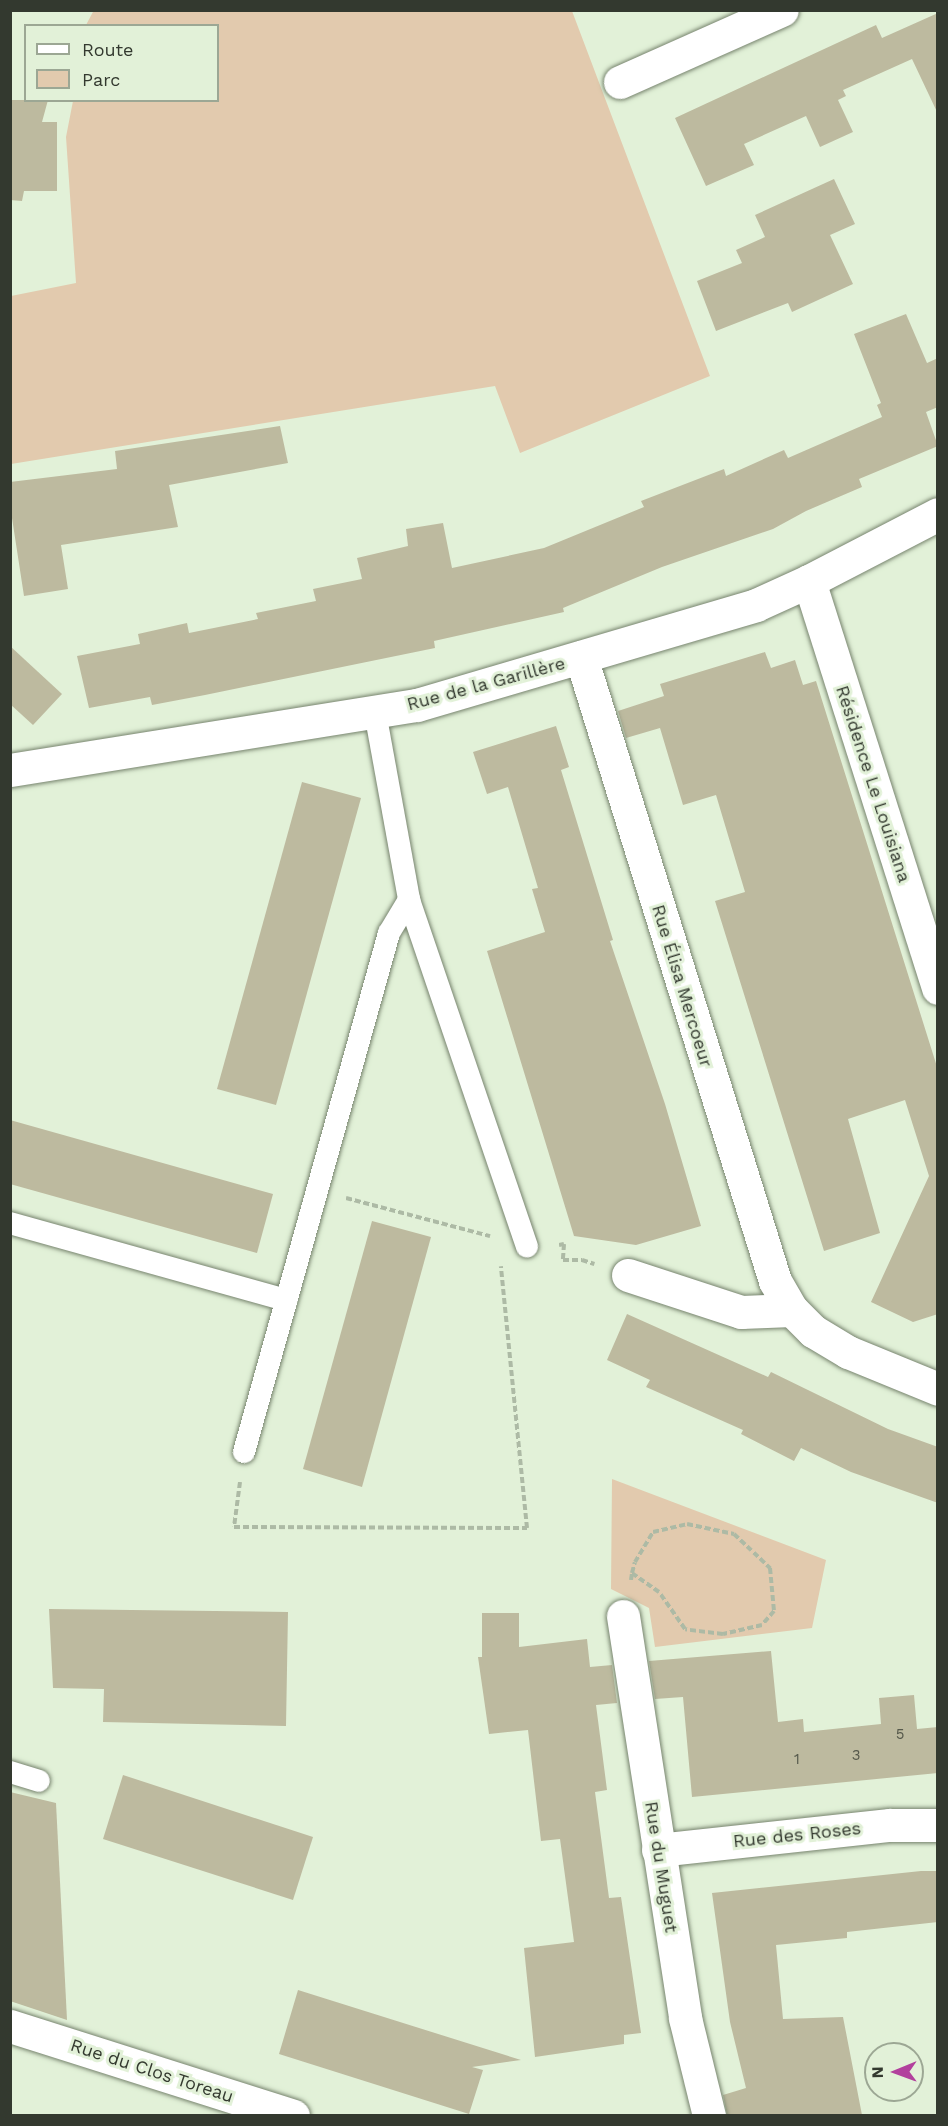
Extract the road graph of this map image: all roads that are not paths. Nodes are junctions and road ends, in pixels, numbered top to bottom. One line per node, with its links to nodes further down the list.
1 (782, 10): 2 (street)
2 (620, 82)
3 (938, 514): 4 (street, Rue de la Garillère)
4 (809, 581): 5 (street, Rue de la Garillère); 9 (street, Résidence Le Louisiana)
5 (581, 657): 6 (street, Rue de la Garillère); 14 (street, Rue Élisa Mercoeur)
6 (375, 712): 7 (street, Rue de la Garillère); 8 (lane)
7 (10, 770)
8 (409, 900): 11 (lane); 13 (lane)
9 (938, 988)
10 (10, 1223): 13 (lane)
11 (527, 1246)
12 (628, 1275): 14 (street)
13 (286, 1300): 16 (lane)
14 (792, 1310): 15 (street, Rue Élisa Mercoeur)
15 (938, 1389)
16 (244, 1452)
17 (623, 1616): 21 (street, Rue du Muguet)
18 (10, 1772): 19 (lane)
19 (39, 1781)
20 (938, 1825): 21 (street, Rue des Roses)
21 (658, 1850): 24 (street, Rue du Muguet)
22 (10, 2026): 23 (street, Rue du Clos Toreau)
23 (293, 2115)
24 (709, 2115)

